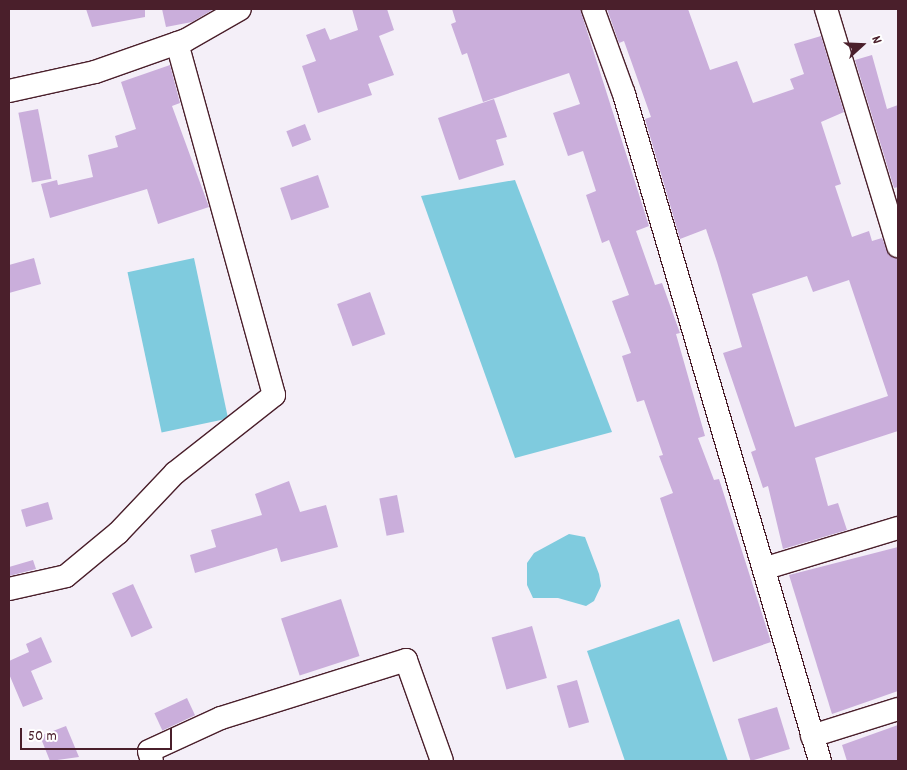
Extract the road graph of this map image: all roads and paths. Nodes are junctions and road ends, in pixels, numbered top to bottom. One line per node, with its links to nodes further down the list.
1 (240, 9): 4 (street)
2 (594, 9): 8 (street)
3 (826, 9): 6 (street)
4 (177, 43): 5 (street); 9 (street)
5 (9, 91)
6 (898, 246)
7 (898, 528): 8 (street)
8 (766, 568): 11 (street)
9 (9, 589)
10 (898, 709): 11 (street)
11 (812, 736): 14 (street)
12 (152, 761): 13 (street)
13 (442, 761)
14 (820, 761)

